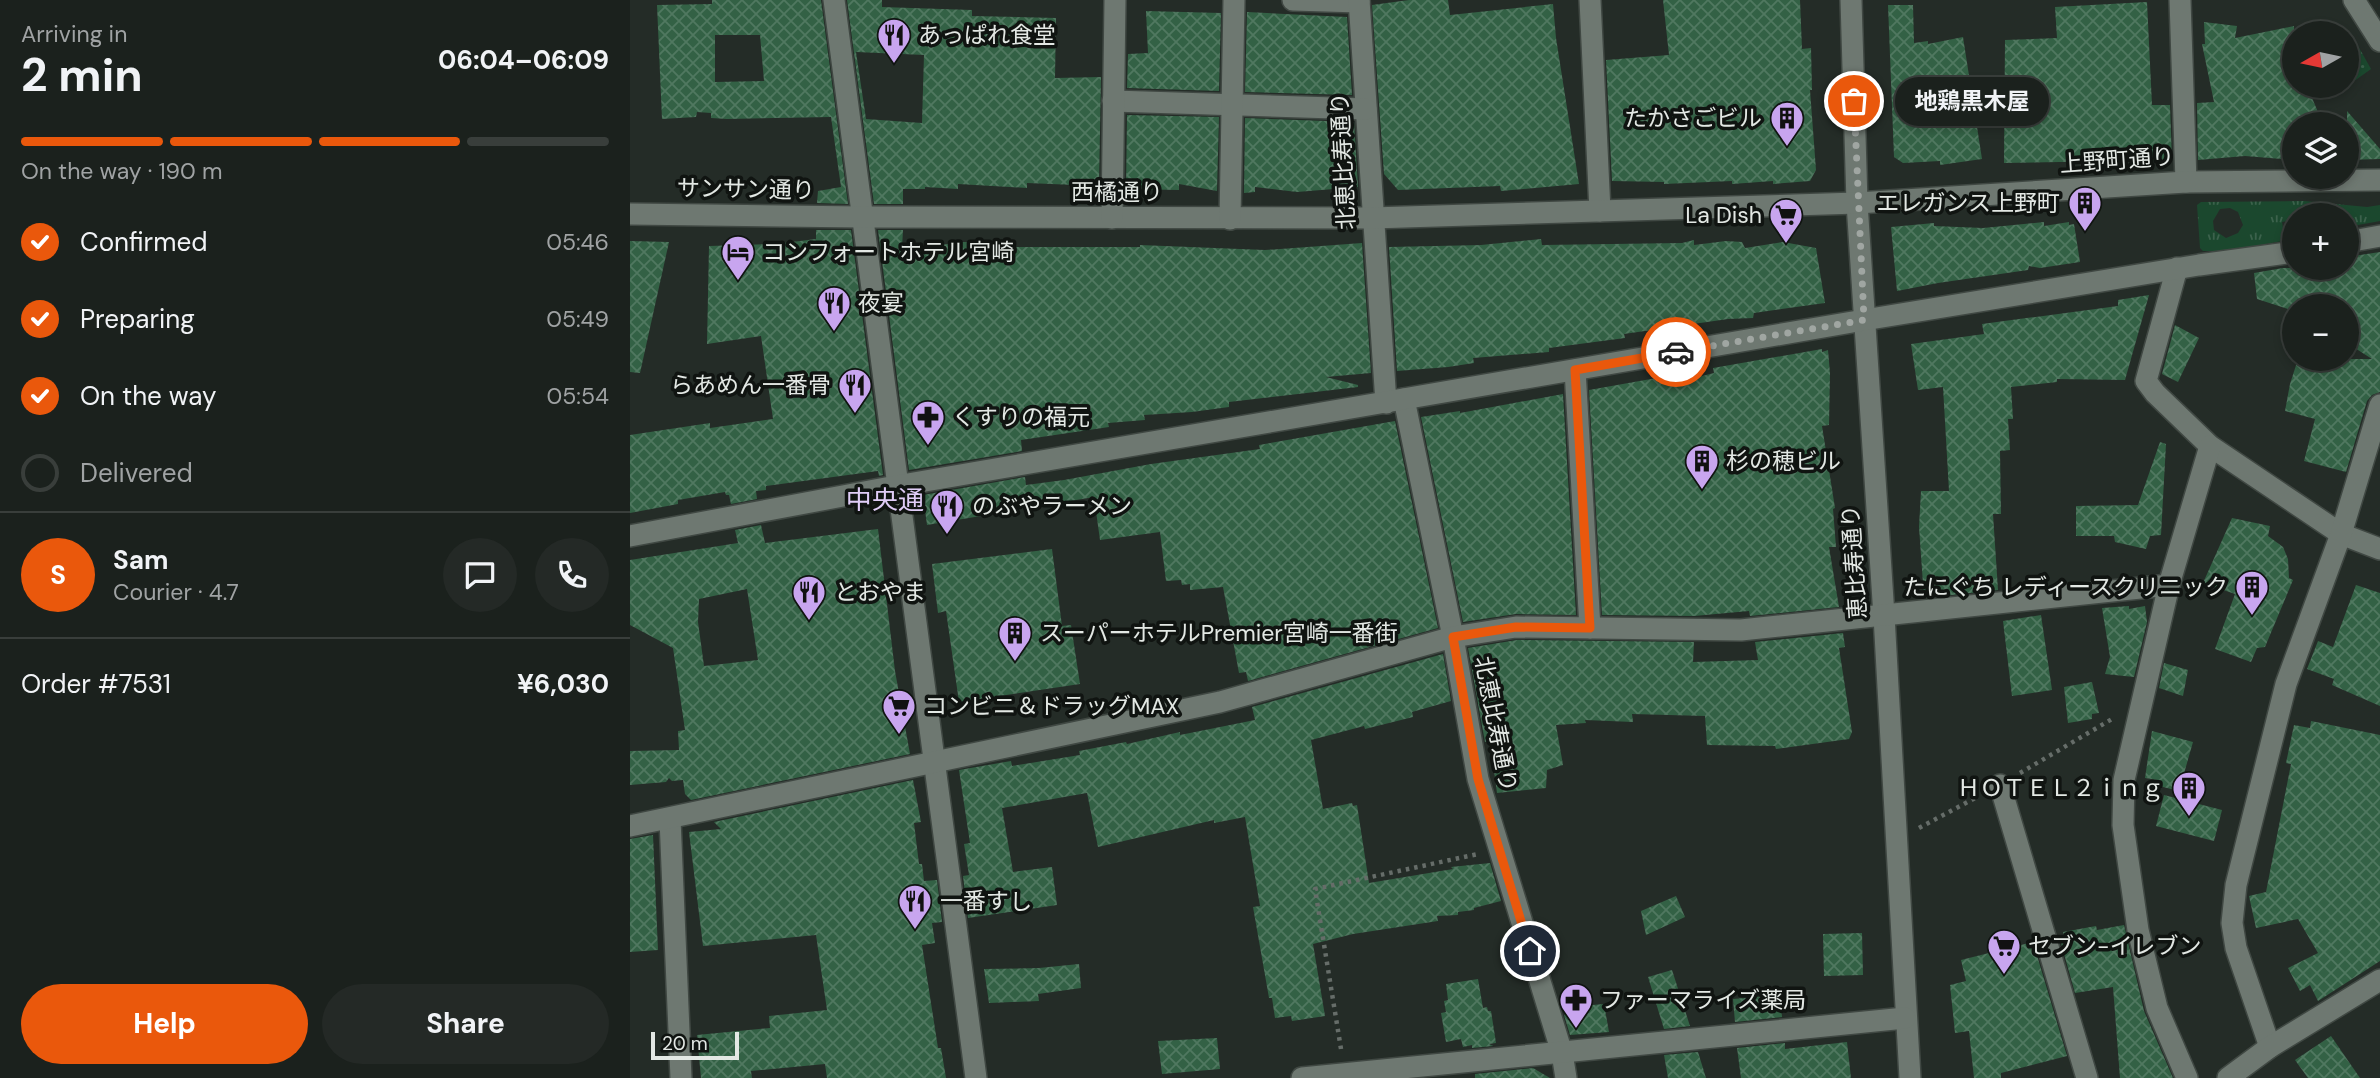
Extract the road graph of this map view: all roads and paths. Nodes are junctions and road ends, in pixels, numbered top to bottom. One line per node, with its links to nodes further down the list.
1 (834, 0): 19 (street)
2 (1115, 0): 11 (street)
3 (1234, 0): 12 (street)
4 (1293, 0): 9 (street)
5 (1590, 0): 17 (street)
6 (1851, 0): 16 (street, 恵比寿通り)
7 (2180, 0): 15 (street)
8 (2354, 0): 10 (street)
9 (1359, 1): 13 (street, 北恵比寿通り)
10 (2380, 41)
11 (1113, 101): 12 (street); 20 (street)
12 (1233, 103): 13 (street); 22 (street)
13 (1366, 109): 21 (street, 北恵比寿通り)
14 (2380, 180): 15 (street, 上野町通り)
15 (2186, 182): 16 (street, 上野町通り)
16 (1857, 203): 17 (street, 上野町通り); 27 (street, 恵比寿通り)
17 (1600, 211): 21 (street, 西橘通り)
18 (630, 214): 19 (street, サンサン通り)
19 (861, 217): 20 (street, 西橘通り); 32 (street)
20 (1112, 218): 22 (street, 西橘通り)
21 (1372, 218): 22 (street, 西橘通り); 29 (street, 北恵比寿通り)
22 (1230, 219)
23 (2380, 236): 24 (street)
24 (2359, 240)
25 (2282, 254): 26 (street)
26 (2177, 268): 27 (street); 31 (street)
27 (1864, 320): 28 (street); 37 (street, 恵比寿通り)
28 (1575, 370): 29 (street); 38 (street)
29 (1395, 401): 32 (street); 39 (street, 北恵比寿通り)
30 (2380, 405): 33 (street)
31 (2210, 446): 33 (street); 36 (street)
32 (896, 486): 34 (street); 40 (street)
33 (2341, 534): 35 (street); 47 (street)
34 (630, 536)
35 (2380, 549)
36 (2169, 585): 37 (street); 56 (street)
37 (1884, 616): 38 (street); 46 (street, 恵比寿通り)
38 (1590, 628): 39 (street)
39 (1453, 637): 40 (street); 44 (street, 北恵比寿通り)
40 (934, 763): 42 (street); 51 (street)
41 (2000, 785): 55 (street)
42 (670, 819): 43 (street); 50 (street)
43 (630, 826)
44 (1499, 849): 48 (street, 北恵比寿通り); 49 (path)
45 (2380, 981): 47 (street)
46 (1905, 1018): 48 (street); 54 (street, 恵比寿通り)
47 (2270, 1047): 57 (street)
48 (1562, 1053): 49 (street); 53 (street, 北恵比寿通り)
49 (1345, 1074): 52 (street)
50 (681, 1078)
51 (976, 1078)
52 (1312, 1078)
53 (1566, 1078)
54 (1910, 1078)
55 (2087, 1078)
56 (2187, 1078)
57 (2228, 1078)

